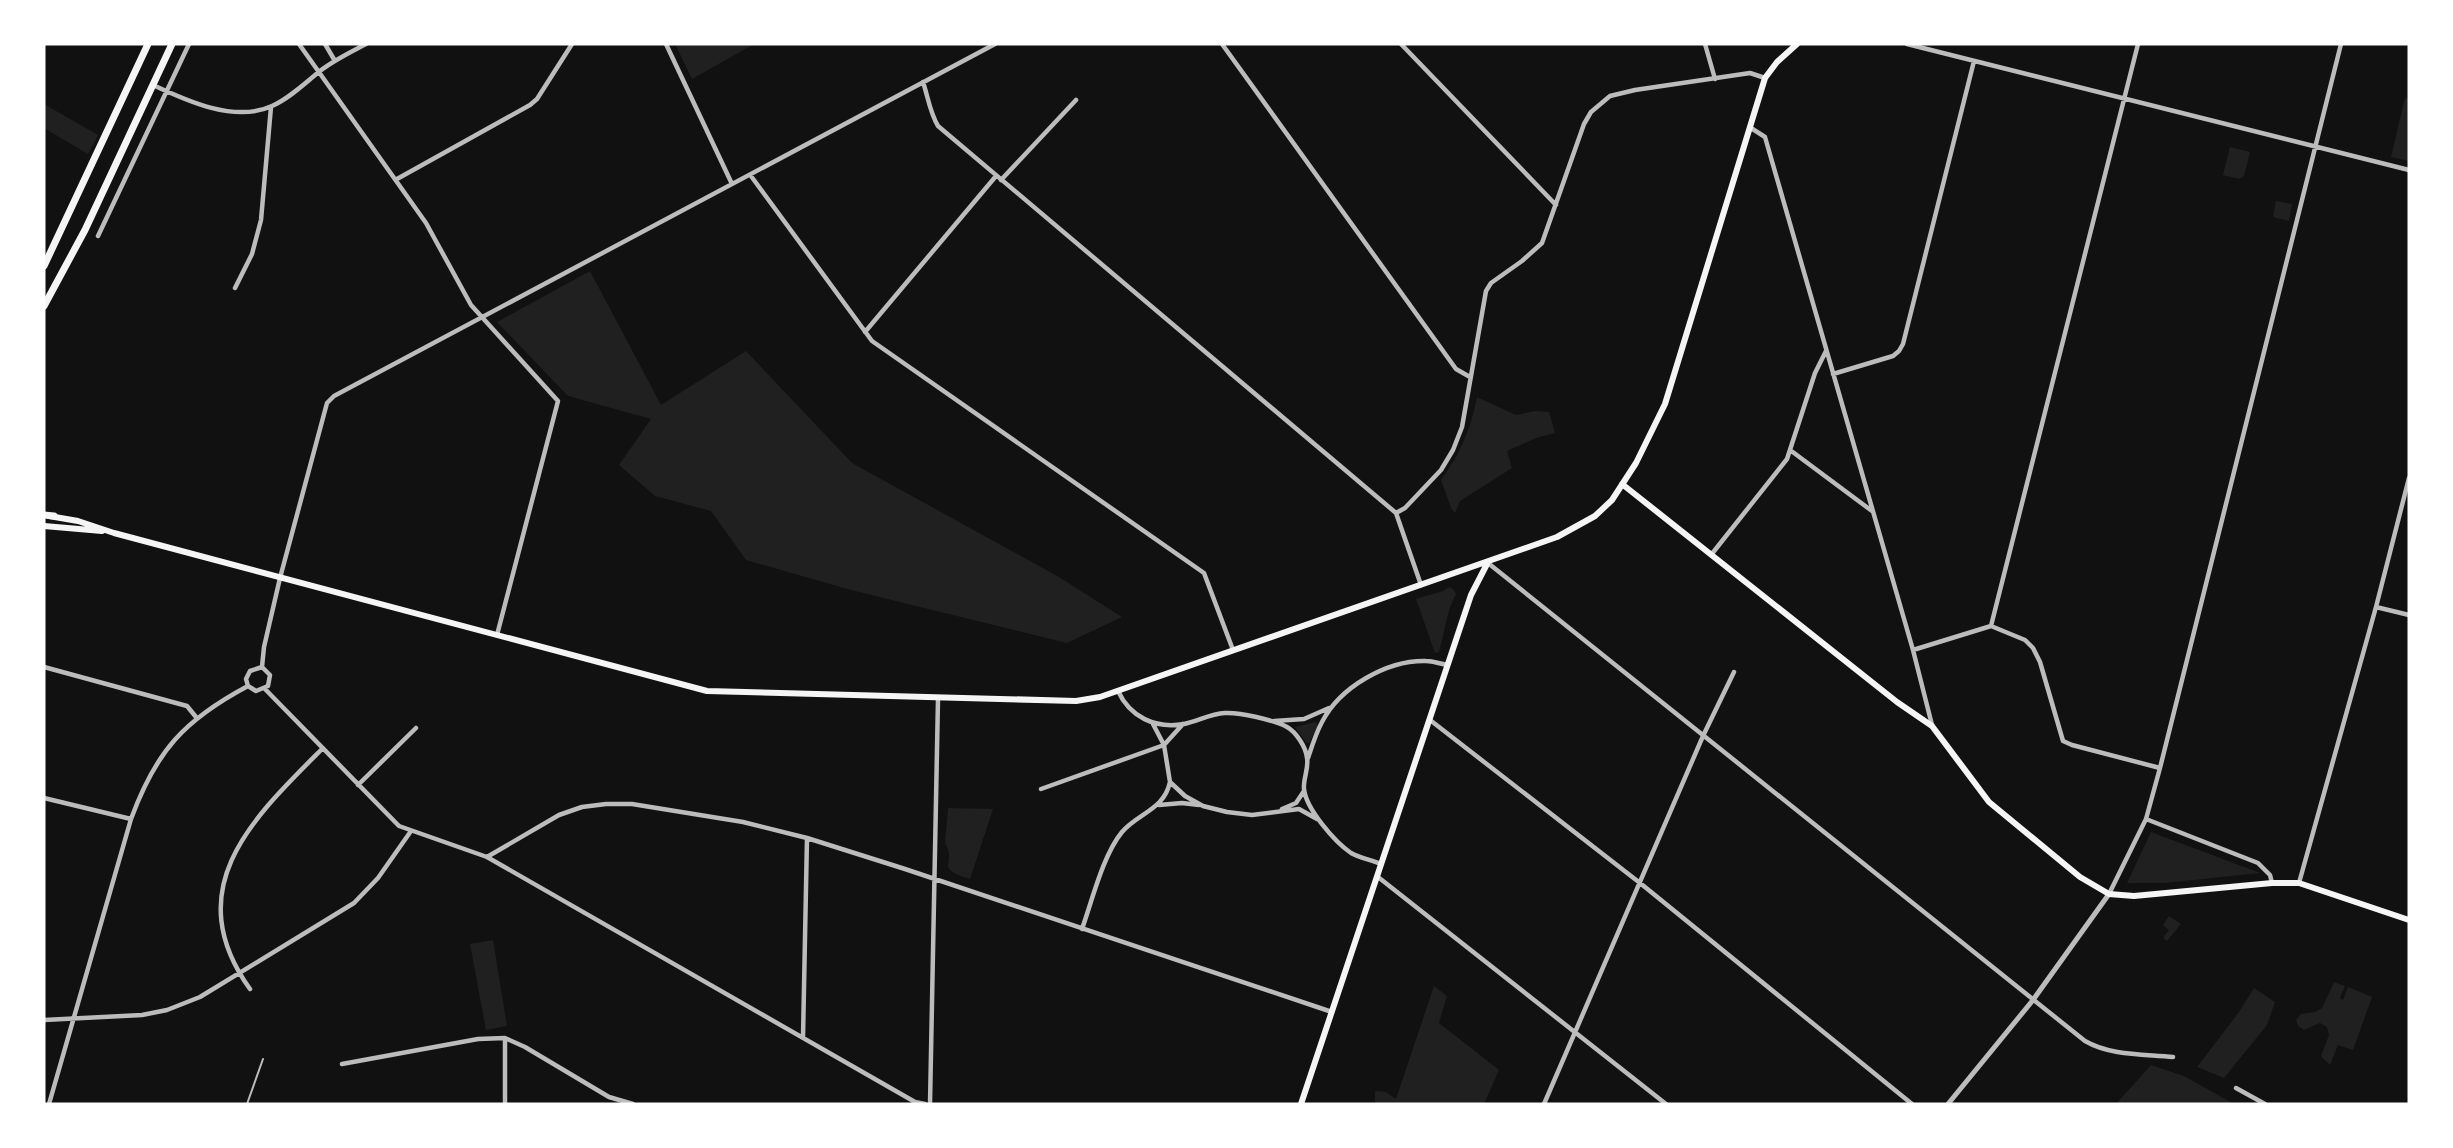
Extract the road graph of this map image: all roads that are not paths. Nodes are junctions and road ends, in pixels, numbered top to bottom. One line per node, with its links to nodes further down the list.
1 (148, 44): 38 (main road)
2 (172, 44): 23 (main road)
3 (189, 44): 24 (street)
4 (299, 44): 19 (street)
5 (326, 44): 17 (street)
6 (366, 44): 17 (street)
7 (572, 44): 33 (street)
8 (666, 44): 35 (street)
9 (995, 44): 22 (street)
10 (1222, 44): 45 (street)
11 (1401, 44): 36 (street)
12 (1705, 44): 21 (street)
13 (1797, 44): 20 (main road)
14 (1907, 44): 18 (street)
15 (2138, 44): 25 (street)
16 (2341, 44): 29 (street)
17 (335, 61): 19 (street)
18 (1974, 61): 25 (street); 44 (street)
19 (320, 71): 27 (street); 33 (street)
20 (1766, 78): 21 (street); 28 (main road)
21 (1715, 79): 36 (street)
22 (923, 82): 31 (street); 32 (street)
23 (153, 85): 24 (street); 40 (main road)
24 (167, 91): 27 (street); 37 (street)
25 (2124, 98): 29 (street); 61 (street)
26 (1076, 100): 34 (street)
27 (271, 107): 39 (street)
28 (1752, 128): 43 (street); 48 (main road)
29 (2316, 146): 30 (street); 85 (street)
30 (2409, 170)
31 (751, 176): 35 (street); 42 (street)
32 (996, 176): 34 (street); 42 (street)
33 (397, 179): 41 (street)
34 (1001, 180): 50 (street)
35 (732, 184): 41 (street)
36 (1556, 205): 45 (street)
37 (98, 236)
38 (44, 266)
39 (236, 288)
40 (44, 306)
41 (481, 318): 57 (street); 62 (street)
42 (865, 332): 63 (street)
43 (1826, 350): 44 (street); 46 (street)
44 (1833, 374): 49 (street)
45 (1470, 377): 50 (street)
46 (1790, 450): 49 (street); 55 (street)
47 (2409, 478): 59 (street)
48 (1622, 484): 55 (main road); 56 (main road)
49 (1873, 512): 64 (street)
50 (1396, 513): 58 (street)
51 (44, 515): 52 (main road)
52 (54, 516): 54 (main road)
53 (44, 526): 54 (main road)
54 (114, 533): 57 (main road)
55 (1711, 555): 79 (main road)
56 (1488, 563): 58 (main road); 65 (main road); 81 (street)
57 (281, 578): 62 (main road); 67 (street)
58 (1421, 585): 63 (main road)
59 (2376, 607): 60 (street); 105 (street)
60 (2409, 615)
61 (1992, 626): 64 (street); 85 (street)
62 (497, 635): 72 (main road)
63 (1233, 650): 71 (main road)
64 (1913, 650): 79 (street)
65 (1449, 665): 73 (street); 75 (main road)
66 (44, 667): 74 (street)
67 (262, 667): 69 (street); 70 (street)
68 (1734, 672): 81 (street)
69 (248, 686): 70 (street); 74 (street)
70 (265, 689): 83 (street)
71 (1118, 691): 72 (main road); 77 (street)
72 (938, 699): 102 (street)
73 (1333, 705): 76 (street); 84 (street)
74 (196, 717): 94 (street)
75 (1430, 720): 100 (main road); 103 (street)
76 (1273, 721): 78 (street); 84 (street)
77 (1153, 724): 78 (street); 82 (street)
78 (1183, 724): 82 (street)
79 (1932, 726): 106 (main road)
80 (416, 728): 87 (street)
81 (1703, 736): 103 (street); 111 (street)
82 (1164, 745): 86 (street); 88 (street)
83 (323, 749): 87 (street); 109 (street)
84 (1308, 758): 89 (street)
85 (2160, 768): 96 (street)
86 (1170, 782): 91 (street); 92 (street)
87 (358, 785): 97 (street)
88 (1041, 789)
89 (1304, 791): 93 (street); 95 (street)
90 (44, 798): 94 (street)
91 (1158, 805): 92 (street); 108 (street)
92 (1203, 806): 93 (street)
93 (1278, 810): 95 (street)
94 (131, 819): 113 (street)
95 (1318, 819): 100 (street)
96 (2146, 819): 104 (street); 106 (street)
97 (411, 831): 99 (street); 109 (street)
98 (807, 838): 99 (street); 102 (street); 117 (street)
99 (487, 857): 117 (street)
100 (1381, 864): 101 (main road)
101 (1378, 877): 112 (main road); 115 (street)
102 (934, 879): 108 (street); 126 (street)
103 (1640, 883): 115 (street); 130 (street)
104 (2272, 883): 105 (main road); 106 (main road)
105 (2298, 883): 107 (main road)
106 (2109, 894): 111 (street)
107 (2409, 920)
108 (1082, 929): 112 (street)
109 (239, 974): 110 (street); 113 (street)
110 (250, 989)
111 (2033, 1000): 118 (street); 131 (street)
112 (1332, 1012): 127 (main road)
113 (74, 1018): 114 (street); 122 (street)
114 (44, 1020)
115 (1574, 1032): 128 (street); 129 (street)
116 (505, 1038): 120 (street); 124 (street); 125 (street)
117 (803, 1038): 126 (street)
118 (2173, 1057)
119 (263, 1059): 123 (lane)
120 (342, 1064)
121 (2236, 1088): 132 (street)
122 (49, 1104)
123 (247, 1104)
124 (505, 1104)
125 (633, 1104)
126 (927, 1104)
127 (1301, 1104)
128 (1544, 1104)
129 (1666, 1104)
130 (1912, 1104)
131 (1948, 1104)
132 (2265, 1104)

